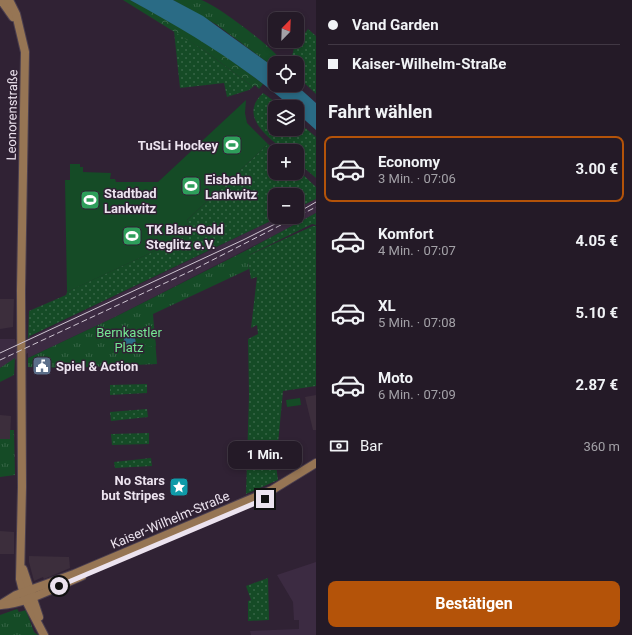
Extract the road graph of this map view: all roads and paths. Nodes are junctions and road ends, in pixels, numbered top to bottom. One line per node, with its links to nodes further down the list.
1 (1, 0): 3 (main road, Leonorenstraße)
2 (9, 0): 3 (main road, Leonorenstraße)
3 (20, 28): 6 (main road, Leonorenstraße)
4 (316, 463): 6 (main road, Kaiser-Wilhelm-Straße)
5 (316, 469): 6 (main road, Kaiser-Wilhelm-Straße)
6 (27, 595): 7 (main road, Kaiser-Wilhelm-Straße); 8 (main road); 9 (main road)
7 (0, 605)
8 (44, 635)
9 (48, 635)

